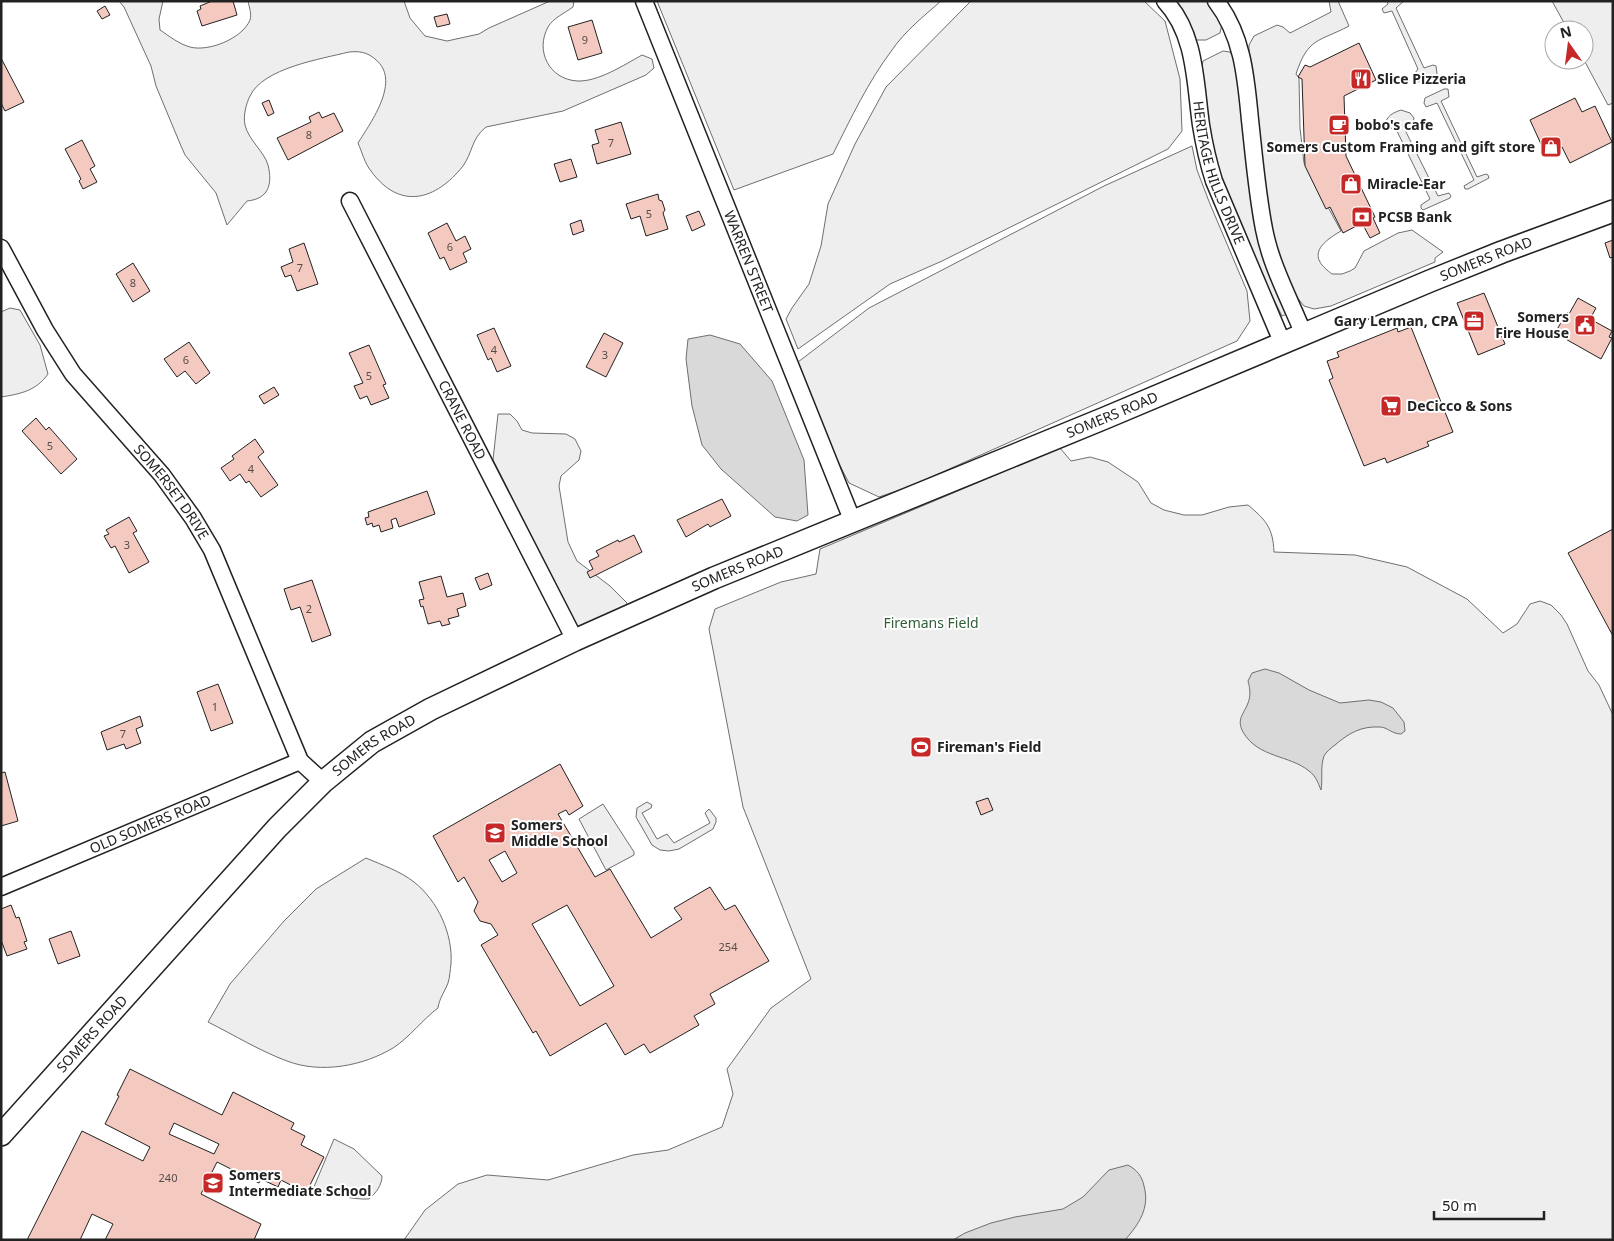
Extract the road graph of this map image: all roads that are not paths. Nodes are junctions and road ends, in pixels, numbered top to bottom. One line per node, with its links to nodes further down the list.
1 (644, 1): 9 (street, WARREN STREET)
2 (1165, 1): 8 (street, HERITAGE HILLS DRIVE)
3 (1216, 1): 7 (street, HERITAGE HILLS DRIVE)
4 (350, 201): 10 (street, CRANE ROAD)
5 (1613, 211): 7 (main road, SOMERS ROAD)
6 (1, 248): 11 (street, SOMERSET DRIVE)
7 (1304, 335): 8 (main road, SOMERS ROAD)
8 (1283, 344): 9 (main road, SOMERS ROAD)
9 (852, 522): 10 (main road, SOMERS ROAD)
10 (574, 640): 12 (main road, SOMERS ROAD)
11 (300, 761): 12 (street); 13 (street, OLD SOMERS ROAD)
12 (323, 782): 14 (main road, SOMERS ROAD)
13 (1, 887)
14 (1, 1135)

